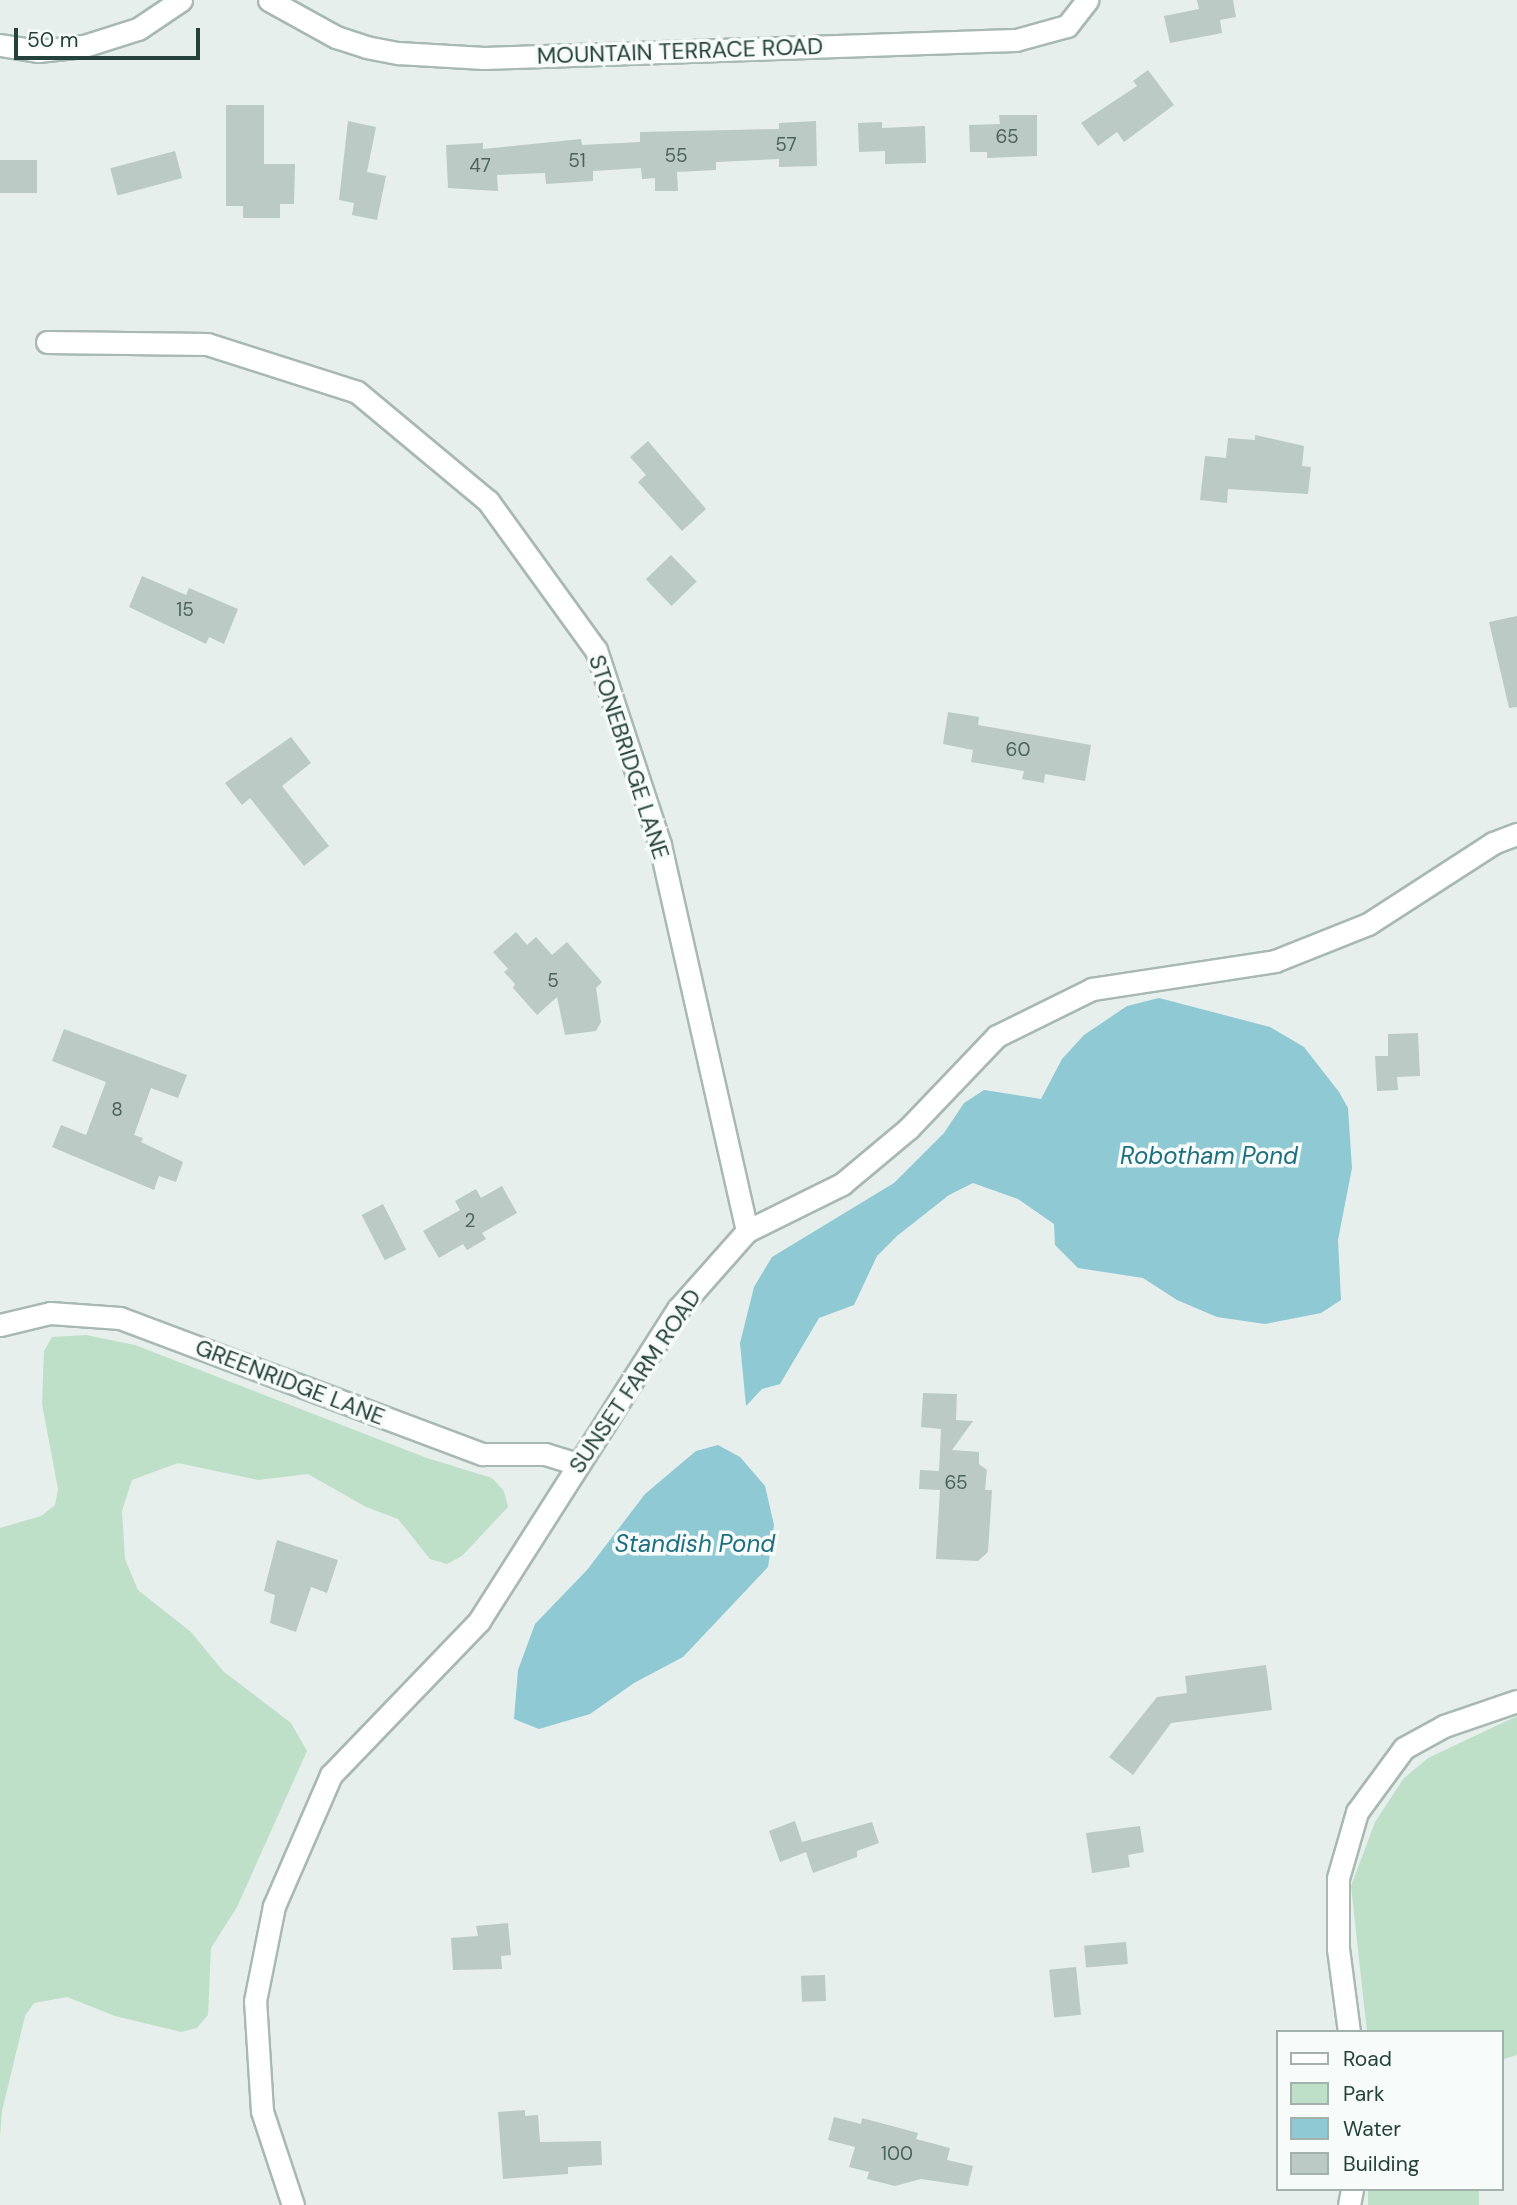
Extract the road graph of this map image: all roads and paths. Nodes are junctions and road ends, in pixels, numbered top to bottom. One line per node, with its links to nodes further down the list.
1 (181, 0): 4 (street)
2 (269, 0): 3 (street, MOUNTAIN TERRACE ROAD)
3 (1087, 0)
4 (0, 45)
5 (47, 342): 7 (street, STONEBRIDGE LANE)
6 (1517, 834): 7 (street, SUNSET FARM ROAD)
7 (747, 1231): 9 (street, SUNSET FARM ROAD)
8 (0, 1325): 9 (street, GREENRIDGE LANE)
9 (578, 1464): 12 (street, SUNSET FARM ROAD)
10 (1517, 1701): 11 (street)
11 (1349, 2030)
12 (293, 2205)

